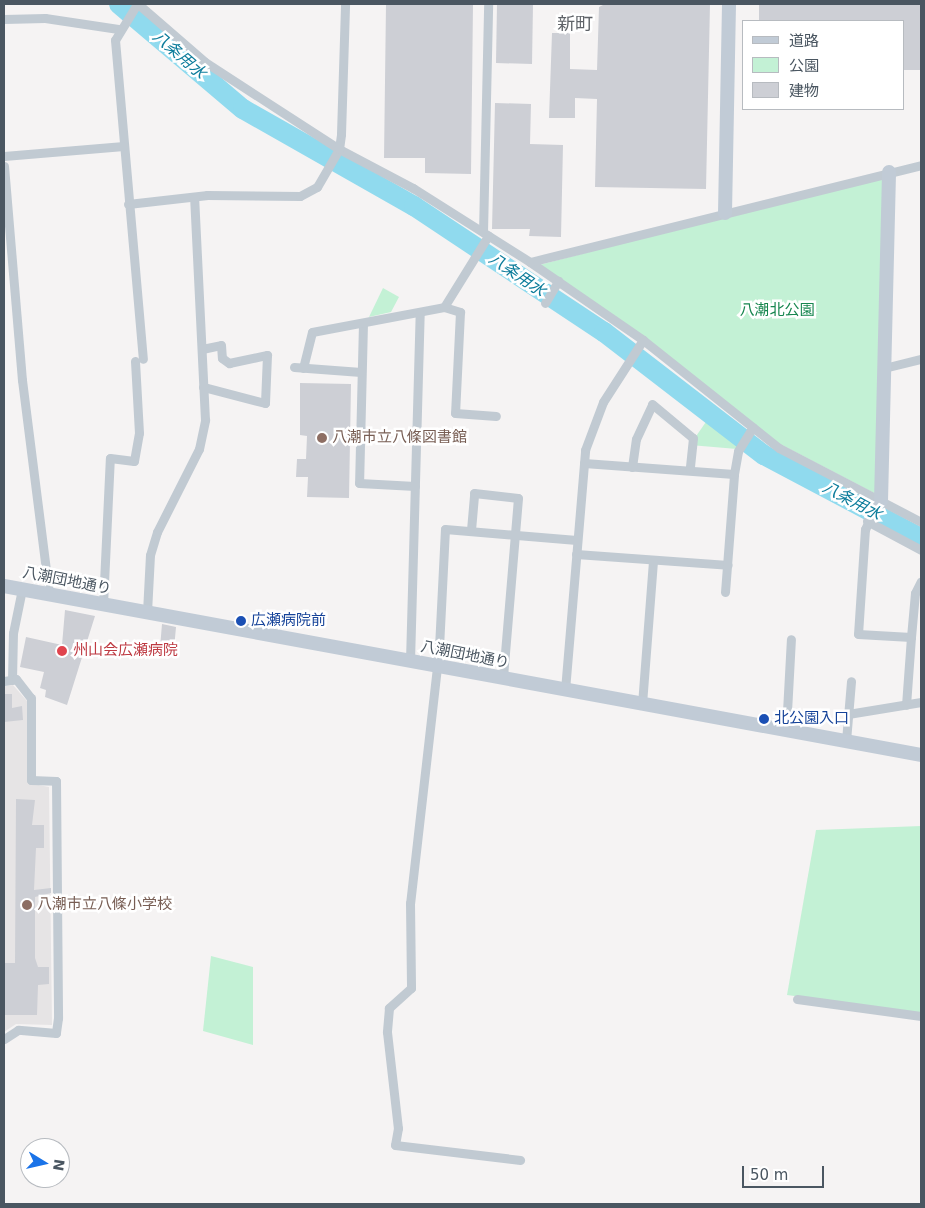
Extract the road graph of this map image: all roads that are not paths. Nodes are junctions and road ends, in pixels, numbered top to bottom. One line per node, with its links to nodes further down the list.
1 (138, 4): 6 (street); 8 (street)
2 (345, 4): 8 (street)
3 (488, 4): 16 (street)
4 (729, 4): 15 (street)
5 (4, 20): 6 (street)
6 (118, 29): 7 (street)
7 (124, 146): 9 (street); 14 (street)
8 (339, 149): 13 (street); 16 (street)
9 (4, 156)
10 (921, 165): 12 (street)
11 (4, 166): 50 (street)
12 (889, 172): 15 (street); 26 (street)
13 (194, 198): 14 (street); 24 (street)
14 (128, 204): 51 (street)
15 (725, 213): 17 (street)
16 (485, 237): 17 (street); 20 (street)
17 (530, 262): 18 (street)
18 (556, 285): 19 (street); 23 (street)
19 (545, 303)
20 (444, 307): 21 (street); 29 (street)
21 (420, 313): 22 (street); 35 (street)
22 (364, 323): 27 (street); 27 (street)
23 (641, 343): 30 (street); 31 (street)
24 (202, 349): 28 (street); 28 (street)
25 (921, 359): 26 (street)
26 (884, 368): 36 (street)
27 (361, 372): 35 (street)
28 (203, 388): 52 (street)
29 (496, 416)
30 (753, 427): 34 (street); 36 (street)
31 (584, 463): 32 (street); 41 (street)
32 (632, 467): 33 (street); 33 (street)
33 (690, 469): 34 (street)
34 (734, 474): 45 (street)
35 (415, 486): 56 (street)
36 (879, 500): 37 (street); 38 (street)
37 (868, 518): 42 (street); 54 (street)
38 (921, 522)
39 (471, 530): 40 (street); 40 (street); 57 (street)
40 (516, 535): 41 (street); 58 (street)
41 (577, 540): 43 (street)
42 (921, 550)
43 (576, 554): 44 (street); 61 (street)
44 (653, 560): 45 (street); 63 (street)
45 (728, 565): 49 (street)
46 (921, 581): 54 (street)
47 (4, 586): 48 (street, 八潮団地通り)
48 (22, 589): 50 (street, 八潮団地通り); 53 (street)
49 (725, 592)
50 (49, 594): 51 (street, 八潮団地通り)
51 (102, 604): 52 (street, 八潮団地通り)
52 (147, 612): 56 (street, 八潮団地通り)
53 (8, 633): 59 (street)
54 (912, 638): 64 (street)
55 (791, 639): 66 (street)
56 (410, 661): 57 (street, 八潮団地通り)
57 (437, 667): 58 (street, 八潮団地通り); 72 (street)
58 (503, 678): 61 (street, 八潮団地通り)
59 (8, 681): 71 (street)
60 (851, 681): 65 (street)
61 (565, 690): 63 (street, 八潮団地通り)
62 (921, 702): 64 (street)
63 (642, 704): 66 (street, 八潮団地通り)
64 (906, 705): 65 (street)
65 (848, 714): 67 (street)
66 (786, 730): 67 (street, 八潮団地通り)
67 (846, 741): 68 (street, 八潮団地通り)
68 (921, 754)
69 (797, 999): 70 (street)
70 (921, 1016)
71 (4, 1039)
72 (520, 1160)

